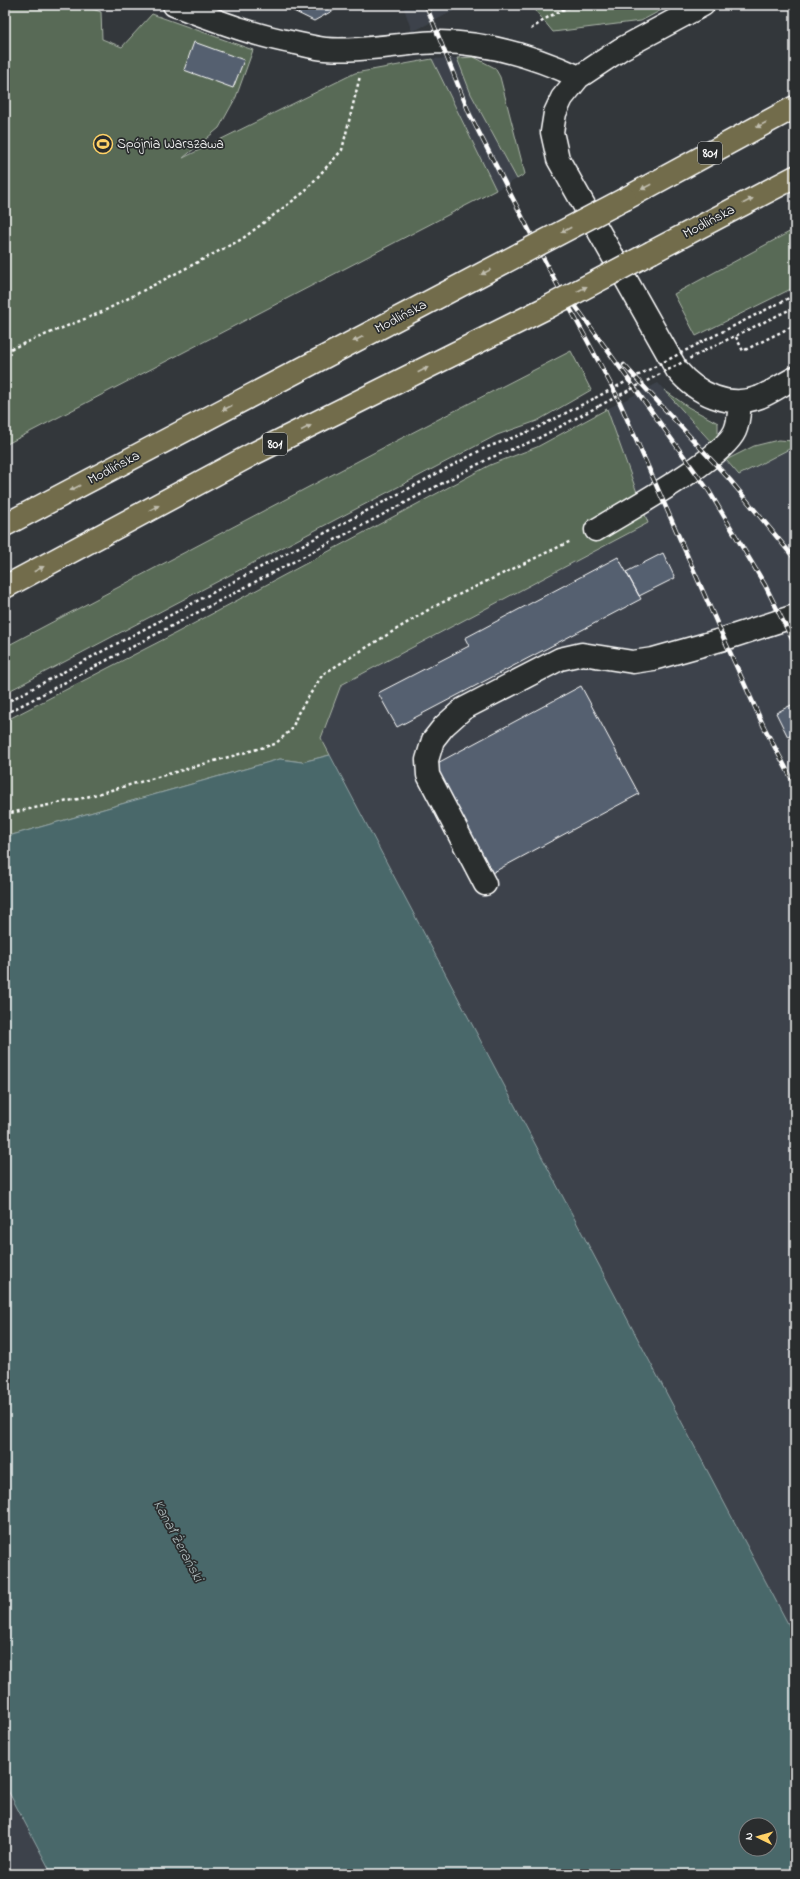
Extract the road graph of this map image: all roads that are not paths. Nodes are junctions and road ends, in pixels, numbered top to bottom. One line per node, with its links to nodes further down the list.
1 (174, 5): 3 (lane)
2 (704, 5): 3 (lane)
3 (579, 77): 7 (lane)
4 (795, 107): 8 (main road, Modlińska / 801, one-way to 8, bridge)
5 (795, 177): 10 (main road, Modlińska / 801, one-way to 5, bridge)
6 (795, 378): 7 (lane)
7 (740, 401): 9 (lane)
8 (5, 525)
9 (596, 530)
10 (5, 588)
11 (795, 616): 12 (lane)
12 (485, 884)

